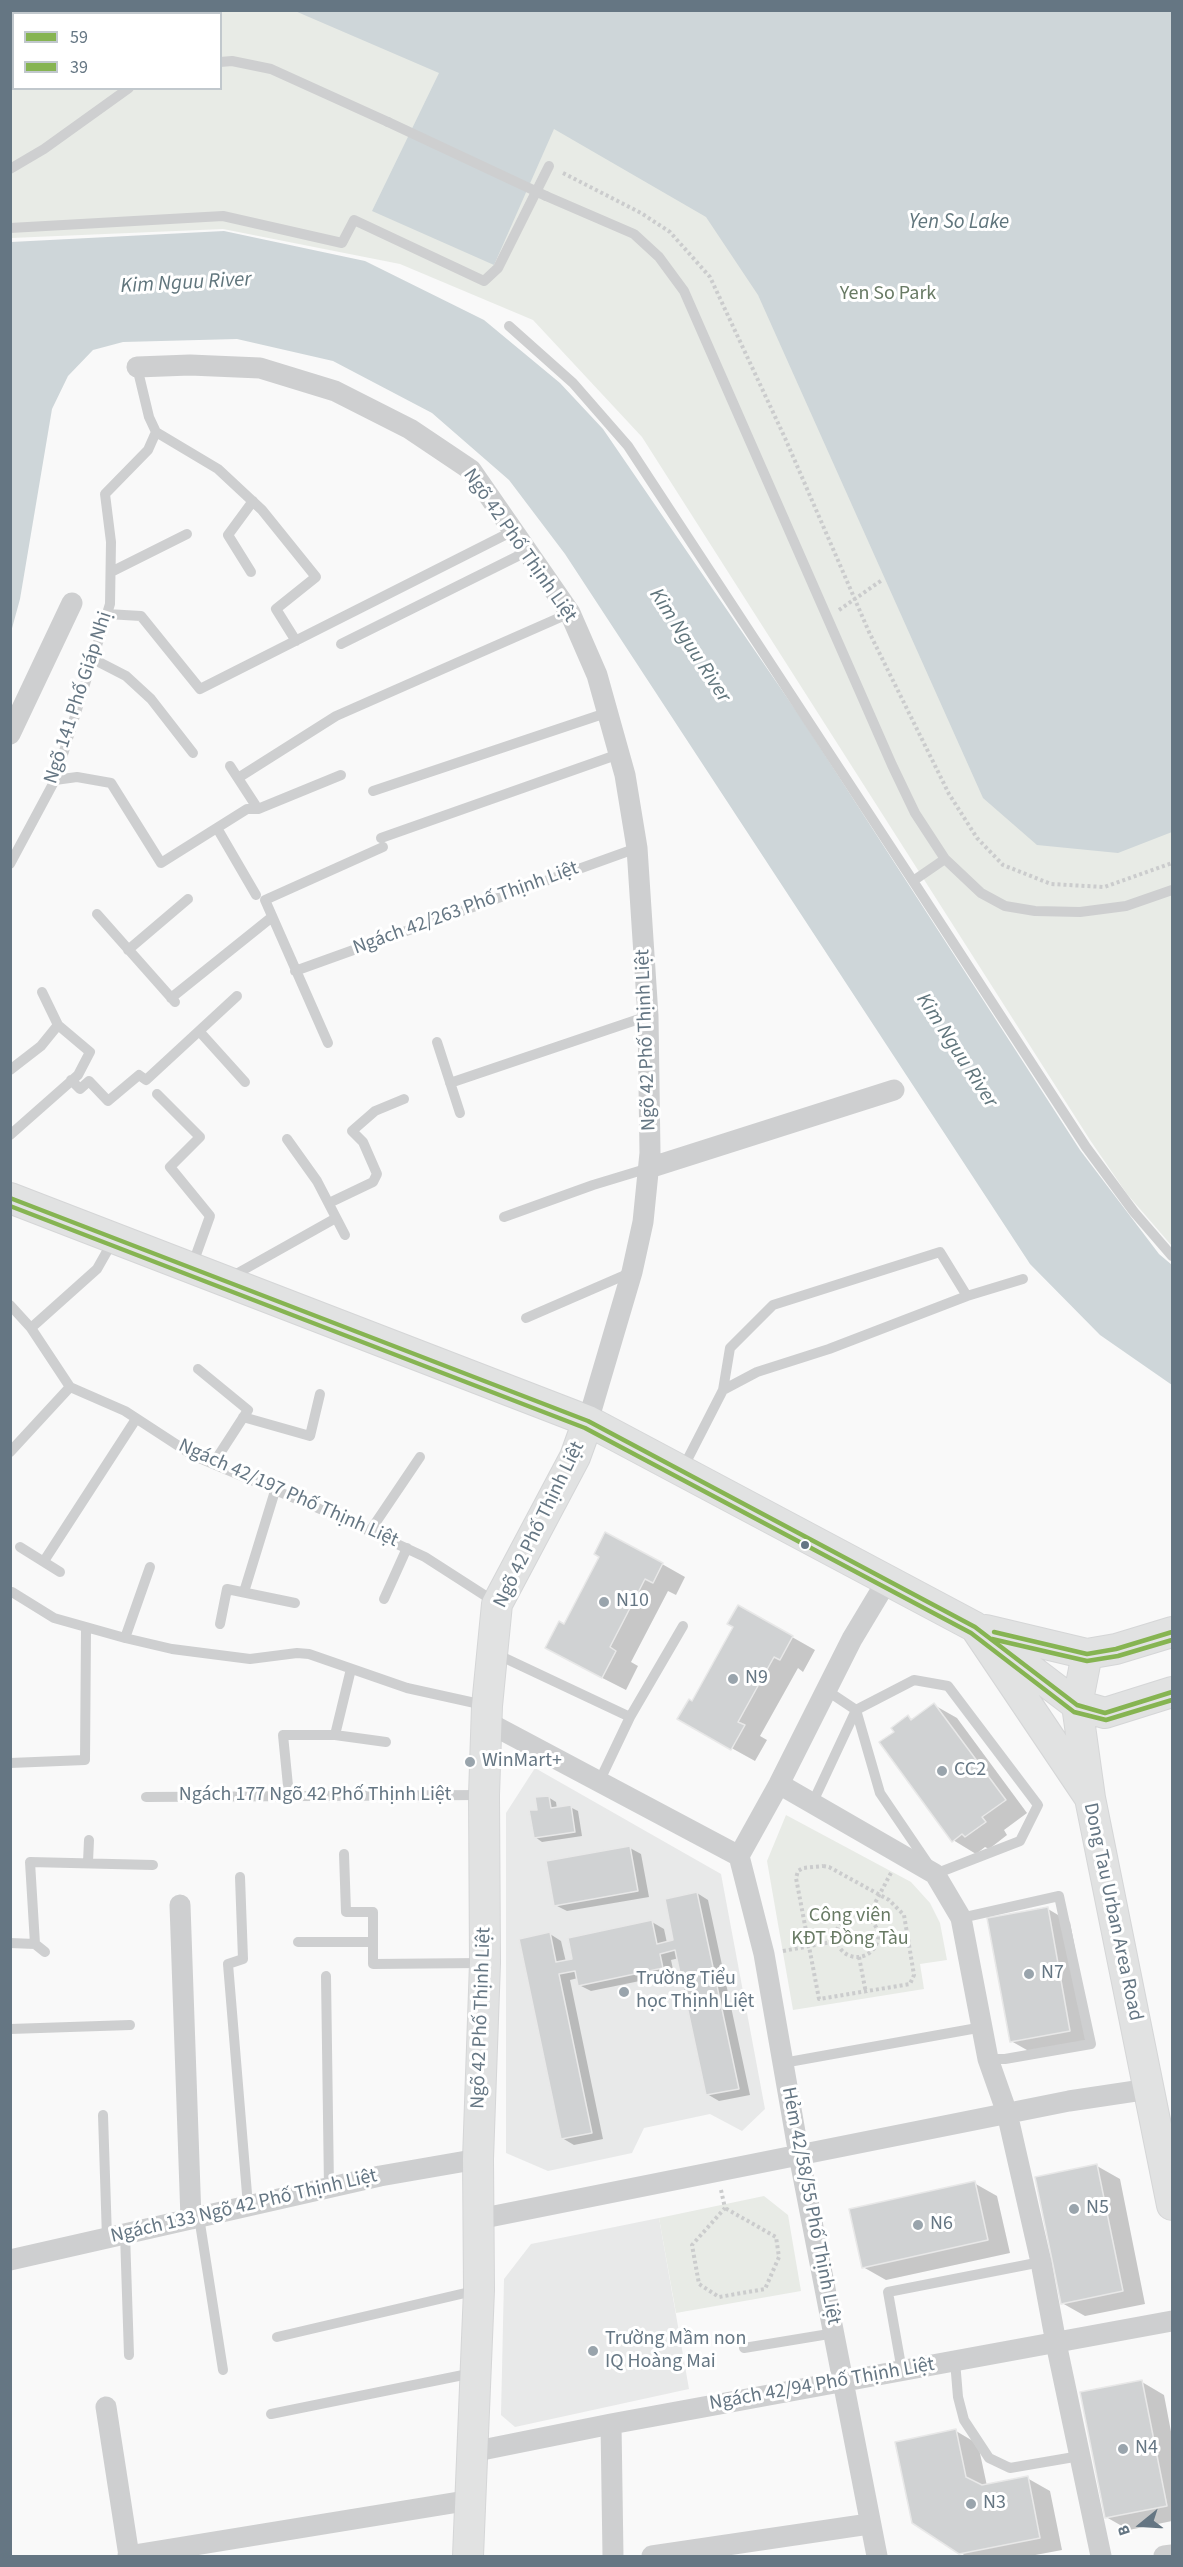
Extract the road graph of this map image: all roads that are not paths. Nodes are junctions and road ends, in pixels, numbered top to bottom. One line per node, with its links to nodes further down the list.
1 (222, 62): 33 (lane, bridge)
2 (126, 90): 4 (lane)
3 (549, 166): 5 (lane)
4 (10, 170)
5 (10, 228)
6 (509, 326): 35 (lane)
7 (137, 367): 8 (lane); 10 (street, Ngõ 42 Phố Thịnh Liệt)
8 (156, 432): 9 (lane); 13 (lane, Ngõ 141 Phố Giáp Nhị)
9 (253, 501): 14 (lane); 18 (lane)
10 (513, 531): 12 (street, Ngõ 42 Phố Thịnh Liệt); 18 (lane)
11 (187, 534): 13 (lane)
12 (528, 551): 16 (street, Ngõ 42 Phố Thịnh Liệt); 19 (lane)
13 (111, 572): 17 (lane, Ngõ 141 Phố Giáp Nhị)
14 (251, 572)
15 (72, 603): 22 (street, Ngõ 141 Phố Giáp Nhị)
16 (570, 613): 21 (street, Ngõ 42 Phố Thịnh Liệt); 27 (lane)
17 (107, 614): 18 (lane); 20 (lane, Ngõ 141 Phố Giáp Nhị)
18 (296, 641)
19 (341, 644)
20 (93, 659): 23 (lane); 28 (lane, Ngõ 141 Phố Giáp Nhị)
21 (609, 712): 24 (street, Ngõ 42 Phố Thịnh Liệt); 29 (lane)
22 (10, 734)
23 (193, 753)
24 (620, 754): 32 (street, Ngõ 42 Phố Thịnh Liệt); 37 (lane)
25 (230, 766): 27 (lane)
26 (341, 775): 30 (lane)
27 (238, 778): 30 (lane)
28 (56, 780): 31 (lane); 34 (lane, Ngõ 141 Phố Giáp Nhị)
29 (373, 791)
30 (258, 808): 31 (lane)
31 (217, 828): 37 (lane)
32 (637, 848): 42 (lane, Ngách 42/263 Phố Thịnh Liệt); 45 (street, Ngõ 42 Phố Thịnh Liệt)
33 (945, 859): 35 (lane); 36 (lane)
34 (10, 864)
35 (913, 881): 67 (lane)
36 (1173, 890)
37 (260, 897): 40 (lane)
38 (188, 899): 41 (lane)
39 (96, 914): 41 (lane)
40 (272, 917): 41 (lane); 42 (lane)
41 (128, 950)
42 (295, 971): 49 (lane)
43 (42, 993): 46 (lane)
44 (237, 996): 47 (lane)
45 (648, 1016): 53 (lane); 60 (street, Ngõ 42 Phố Thịnh Liệt)
46 (58, 1025): 50 (lane); 51 (lane)
47 (199, 1032): 51 (lane); 52 (lane)
48 (437, 1042): 53 (lane)
49 (328, 1043)
50 (10, 1070)
51 (74, 1077): 58 (lane)
52 (245, 1082)
53 (450, 1083): 57 (lane)
54 (894, 1090): 60 (street)
55 (157, 1094): 68 (lane)
56 (404, 1099): 62 (lane)
57 (460, 1113)
58 (10, 1135)
59 (287, 1139): 62 (lane)
60 (649, 1168): 63 (lane); 69 (street, Ngõ 42 Phố Thịnh Liệt)
61 (10, 1198): 66 (street, Dong Tau Urban Area Road)
62 (329, 1203): 64 (lane)
63 (504, 1217)
64 (336, 1218): 65 (lane); 71 (lane)
65 (345, 1235)
66 (115, 1238): 68 (street, Dong Tau Urban Area Road); 75 (lane)
67 (1173, 1256)
68 (192, 1267): 71 (street, Dong Tau Urban Area Road)
69 (632, 1272): 74 (lane); 82 (street, Ngõ 42 Phố Thịnh Liệt)
70 (1023, 1279): 72 (lane)
71 (226, 1280): 82 (street, Dong Tau Urban Area Road)
72 (967, 1296): 78 (lane); 78 (lane)
73 (10, 1305): 75 (lane)
74 (526, 1318)
75 (31, 1328): 77 (lane)
76 (198, 1369): 80 (lane)
77 (70, 1387): 81 (lane, Ngách 42/197 Phố Thịnh Liệt); 83 (lane)
78 (723, 1390): 86 (lane)
79 (320, 1394): 80 (lane)
80 (243, 1417): 85 (lane)
81 (136, 1419): 85 (lane, Ngách 42/197 Phố Thịnh Liệt); 91 (lane)
82 (588, 1421): 86 (street, Dong Tau Urban Area Road); 99 (street, Ngõ 42 Phố Thịnh Liệt)
83 (10, 1452)
84 (420, 1457): 88 (lane)
85 (213, 1464): 87 (lane, Ngách 42/197 Phố Thịnh Liệt)
86 (682, 1470): 94 (street, Dong Tau Urban Area Road)
87 (275, 1491): 88 (lane, Ngách 42/197 Phố Thịnh Liệt); 96 (lane)
88 (370, 1531): 90 (lane, Ngách 42/197 Phố Thịnh Liệt)
89 (20, 1547): 91 (lane)
90 (406, 1548): 97 (lane); 99 (lane, Ngách 42/197 Phố Thịnh Liệt)
91 (44, 1561): 93 (lane)
92 (150, 1567): 105 (lane)
93 (60, 1572)
94 (888, 1580): 102 (street, Dong Tau Urban Area Road); 109 (street)
95 (12, 1592): 103 (lane)
96 (244, 1592): 98 (lane); 100 (lane)
97 (384, 1599)
98 (295, 1603)
99 (497, 1604): 106 (street, Ngõ 42 Phố Thịnh Liệt)
100 (220, 1624)
101 (682, 1626): 115 (lane)
102 (975, 1627): 107 (street); 111 (street); 124 (street, Dong Tau Urban Area Road)
103 (86, 1629): 105 (lane); 118 (lane)
104 (1173, 1632): 107 (street)
105 (125, 1638): 108 (lane)
106 (493, 1653): 114 (street, Ngõ 42 Phố Thịnh Liệt); 115 (lane)
107 (1087, 1654): 111 (street); 113 (street)
108 (351, 1669): 114 (lane); 116 (lane)
109 (826, 1690): 112 (lane); 120 (street)
110 (1173, 1692): 113 (street)
111 (1077, 1705): 113 (street); 124 (street)
112 (856, 1710): 125 (lane); 131 (lane); 131 (lane)
113 (1106, 1713): 124 (street)
114 (487, 1714): 119 (street); 121 (street, Ngõ 42 Phố Thịnh Liệt)
115 (630, 1717): 119 (lane)
116 (335, 1735): 117 (lane); 122 (lane)
117 (386, 1742)
118 (10, 1763)
119 (599, 1782): 128 (street)
120 (779, 1784): 125 (street); 128 (street)
121 (484, 1795): 122 (lane, Ngách 177 Ngõ 42 Phố Thịnh Liệt); 140 (street, Ngõ 42 Phố Thịnh Liệt)
122 (289, 1796): 123 (lane, Ngách 177 Ngõ 42 Phố Thịnh Liệt)
123 (146, 1797)
124 (1090, 1798): 147 (street, Dong Tau Urban Area Road)
125 (812, 1804): 131 (street)
126 (89, 1840): 129 (lane)
127 (344, 1854): 136 (lane)
128 (739, 1856): 146 (street, Hẻm 42/58/55 Phố Thịnh Liệt)
129 (88, 1862): 130 (lane); 138 (lane)
130 (153, 1865)
131 (935, 1874): 134 (street)
132 (240, 1877): 154 (lane)
133 (180, 1905): 155 (street)
134 (961, 1918): 143 (street); 145 (lane)
135 (298, 1942): 136 (lane)
136 (373, 1942): 140 (lane)
137 (10, 1943): 138 (lane)
138 (35, 1944): 139 (lane)
139 (45, 1952)
140 (485, 1963): 151 (street, Ngõ 42 Phố Thịnh Liệt)
141 (327, 1976): 152 (lane)
142 (130, 2025): 144 (lane)
143 (983, 2026): 145 (street); 146 (lane)
144 (10, 2030)
145 (988, 2059): 148 (street)
146 (783, 2063): 150 (street, Hẻm 42/58/55 Phố Thịnh Liệt)
147 (1149, 2089): 148 (street); 153 (street, Dong Tau Urban Area Road)
148 (1007, 2113): 150 (street); 159 (street)
149 (104, 2115): 157 (lane)
150 (799, 2156): 156 (street); 162 (street, Hẻm 42/58/55 Phố Thịnh Liệt)
151 (478, 2159): 152 (street, Ngách 133 Ngõ 42 Phố Thịnh Liệt); 156 (street, Ngõ 42 Phố Thịnh Liệt)
152 (329, 2188): 154 (street, Ngách 133 Ngõ 42 Phố Thịnh Liệt)
153 (1173, 2205)
154 (248, 2206): 155 (street, Ngách 133 Ngõ 42 Phố Thịnh Liệt)
155 (195, 2218): 157 (street, Ngách 133 Ngõ 42 Phố Thịnh Liệt); 168 (lane)
156 (479, 2219): 160 (street, Ngõ 42 Phố Thịnh Liệt)
157 (116, 2236): 158 (street, Ngách 133 Ngõ 42 Phố Thịnh Liệt); 166 (lane)
158 (10, 2259)
159 (1041, 2262): 164 (street); 169 (lane)
160 (478, 2290): 163 (lane); 170 (street, Ngõ 42 Phố Thịnh Liệt)
161 (1173, 2321): 164 (street, Ngách 42/94 Phố Thịnh Liệt)
162 (835, 2333): 165 (lane); 171 (street, Hẻm 42/58/55 Phố Thịnh Liệt)
163 (277, 2337)
164 (1056, 2343): 167 (street, Ngách 42/94 Phố Thịnh Liệt); 176 (street)
165 (744, 2348)
166 (129, 2355)
167 (955, 2361): 169 (street, Ngách 42/94 Phố Thịnh Liệt); 176 (lane)
168 (223, 2370)
169 (902, 2371): 171 (street, Ngách 42/94 Phố Thịnh Liệt)
170 (476, 2373): 173 (lane); 175 (street, Ngõ 42 Phố Thịnh Liệt)
171 (843, 2382): 174 (street, Ngách 42/94 Phố Thịnh Liệt); 178 (street, Hẻm 42/58/55 Phố Thịnh Liệt)
172 (106, 2407): 181 (street)
173 (271, 2414)
174 (611, 2424): 175 (street, Ngách 42/94 Phố Thịnh Liệt); 183 (street)
175 (472, 2452): 177 (street, Ngõ 42 Phố Thịnh Liệt)
176 (1080, 2456): 186 (street)
177 (471, 2500): 181 (street); 182 (street, Ngõ 42 Phố Thịnh Liệt)
178 (869, 2524): 179 (street); 185 (street, Hẻm 42/58/55 Phố Thịnh Liệt)
179 (731, 2551): 184 (street)
180 (1173, 2555): 187 (street)
181 (128, 2556)
182 (468, 2556)
183 (613, 2556)
184 (652, 2556)
185 (877, 2556)
186 (1101, 2556)
187 (1164, 2556)

